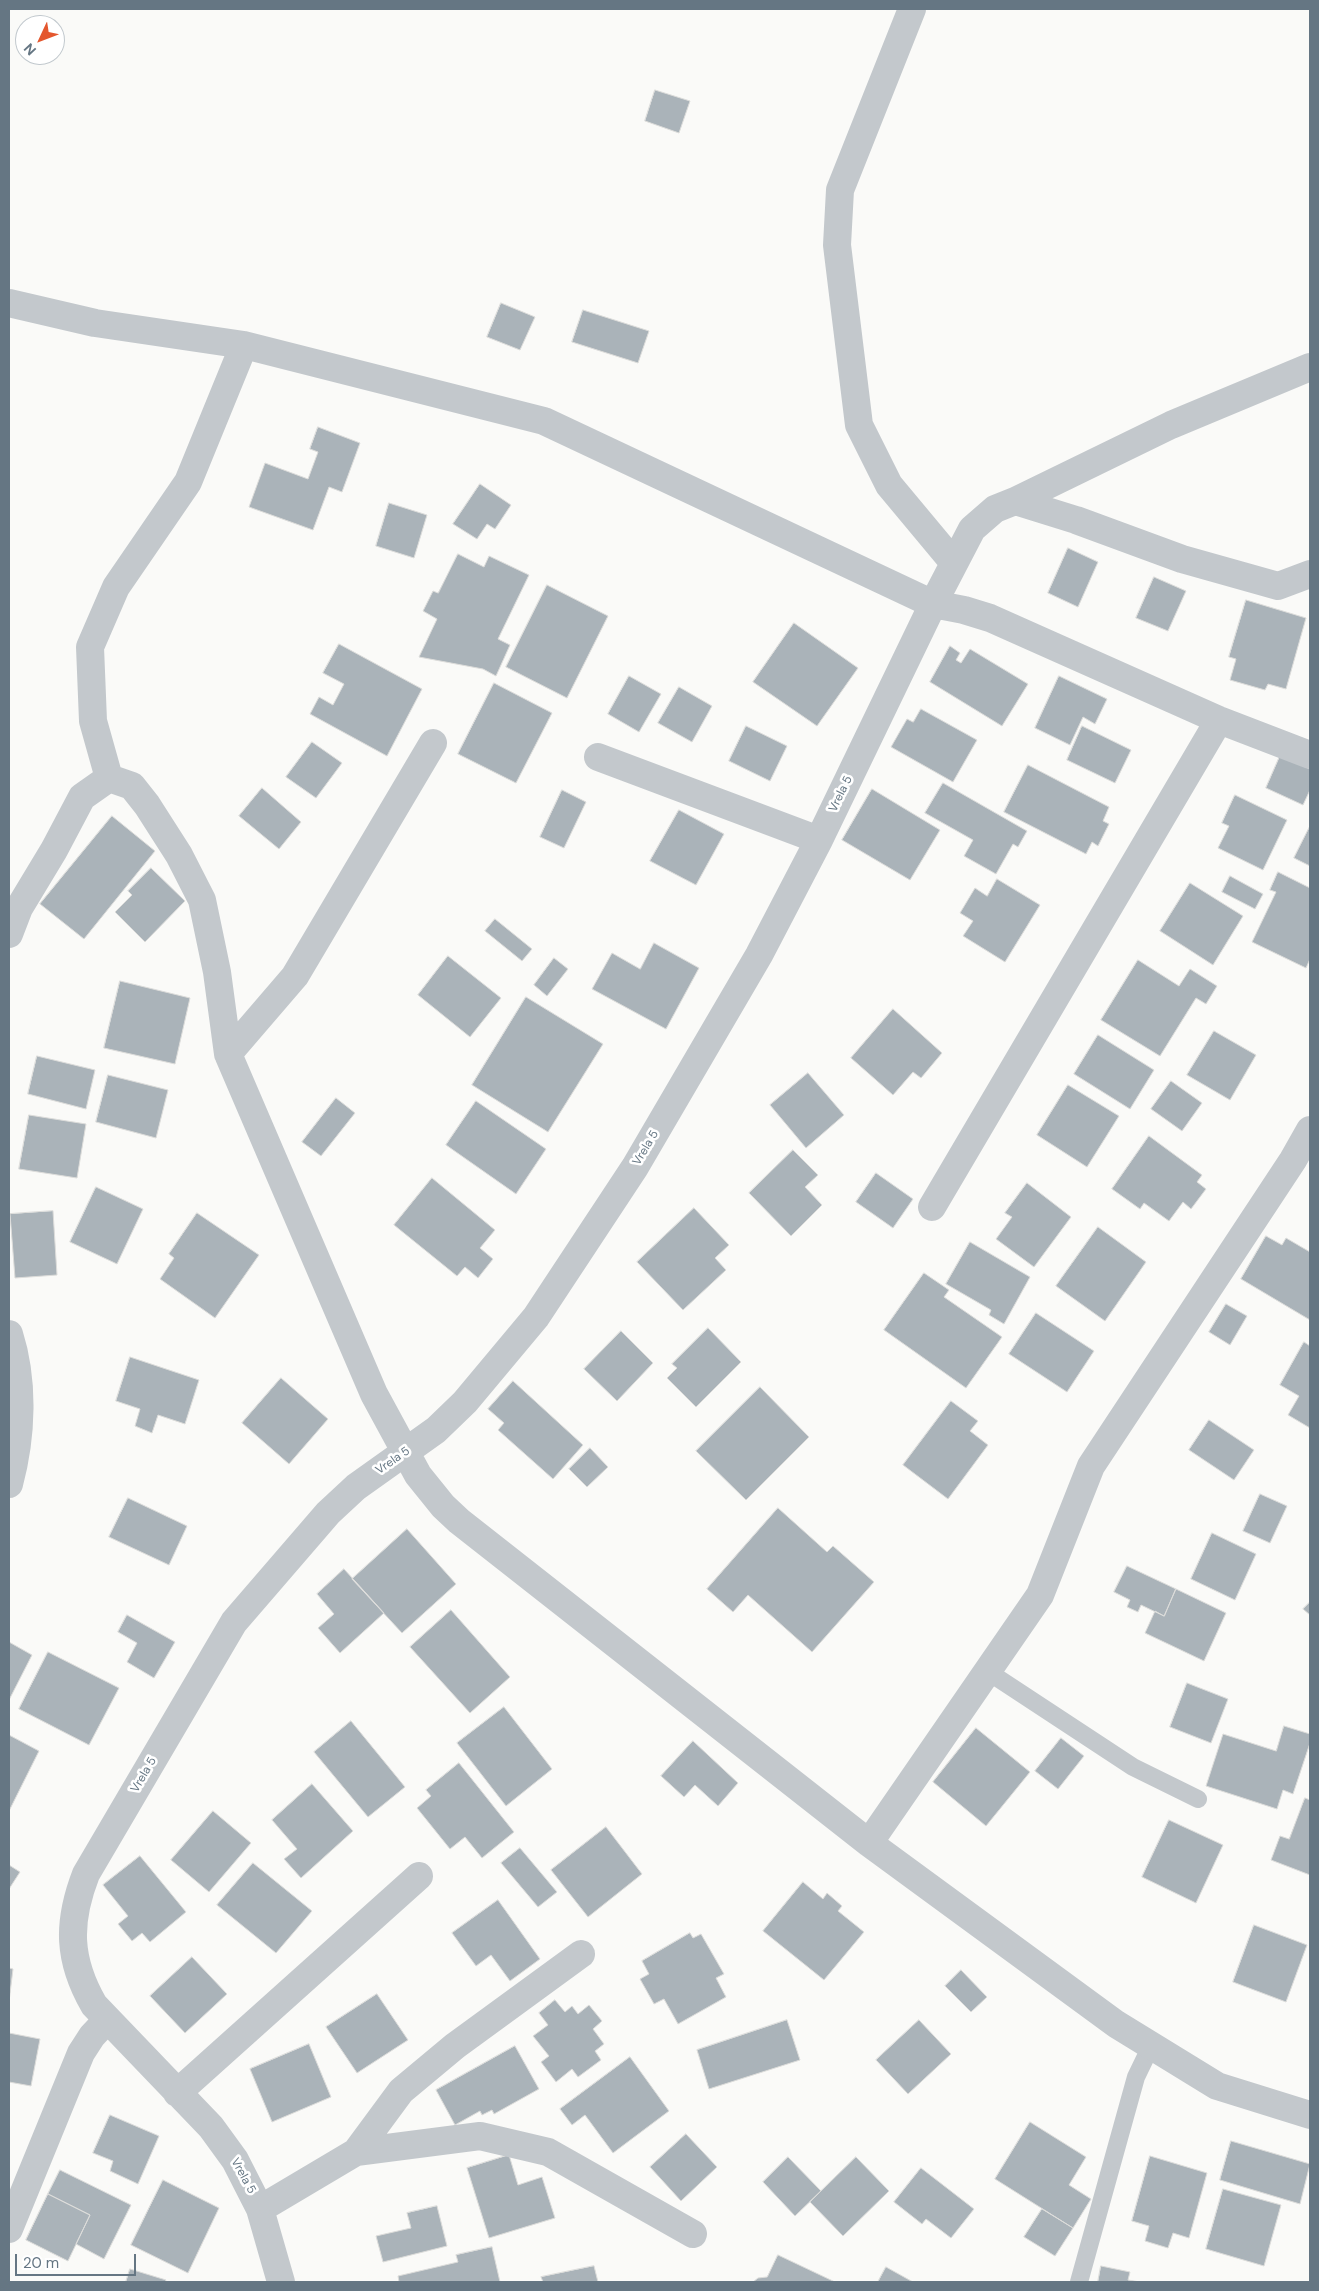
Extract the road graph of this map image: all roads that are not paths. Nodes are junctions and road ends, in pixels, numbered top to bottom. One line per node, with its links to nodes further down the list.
1 (912, 9): 6 (street)
2 (9, 303): 3 (street)
3 (244, 345): 8 (street); 13 (street)
4 (1310, 367): 5 (street, Vrela 5)
5 (1015, 501): 6 (street, Vrela 5); 7 (street)
6 (954, 563): 8 (street, Vrela 5)
7 (1310, 574)
8 (928, 614): 9 (street); 14 (street, Vrela 5)
9 (1219, 720): 11 (street); 19 (street)
10 (433, 743): 16 (street)
11 (1310, 755)
12 (598, 757): 14 (street)
13 (109, 778): 15 (street); 16 (street)
14 (819, 840): 21 (street, Vrela 5)
15 (9, 934)
16 (228, 1054): 21 (street)
17 (1310, 1130): 18 (street)
18 (1302, 1167): 23 (street)
19 (932, 1207)
20 (9, 1334): 22 (street)
21 (405, 1452): 25 (street); 28 (street, Vrela 5)
22 (9, 1484)
23 (987, 1671): 24 (lane); 25 (street)
24 (1198, 1799)
25 (868, 1843): 29 (street)
26 (419, 1876): 30 (street)
27 (581, 1954): 32 (street)
28 (107, 2020): 30 (street, Vrela 5); 34 (street)
29 (1151, 2046): 31 (street); 37 (lane)
30 (178, 2093): 33 (street, Vrela 5)
31 (1310, 2115)
32 (356, 2152): 33 (street); 35 (street)
33 (260, 2209): 36 (street, Vrela 5)
34 (9, 2229)
35 (692, 2234)
36 (281, 2282)
37 (1079, 2282)

